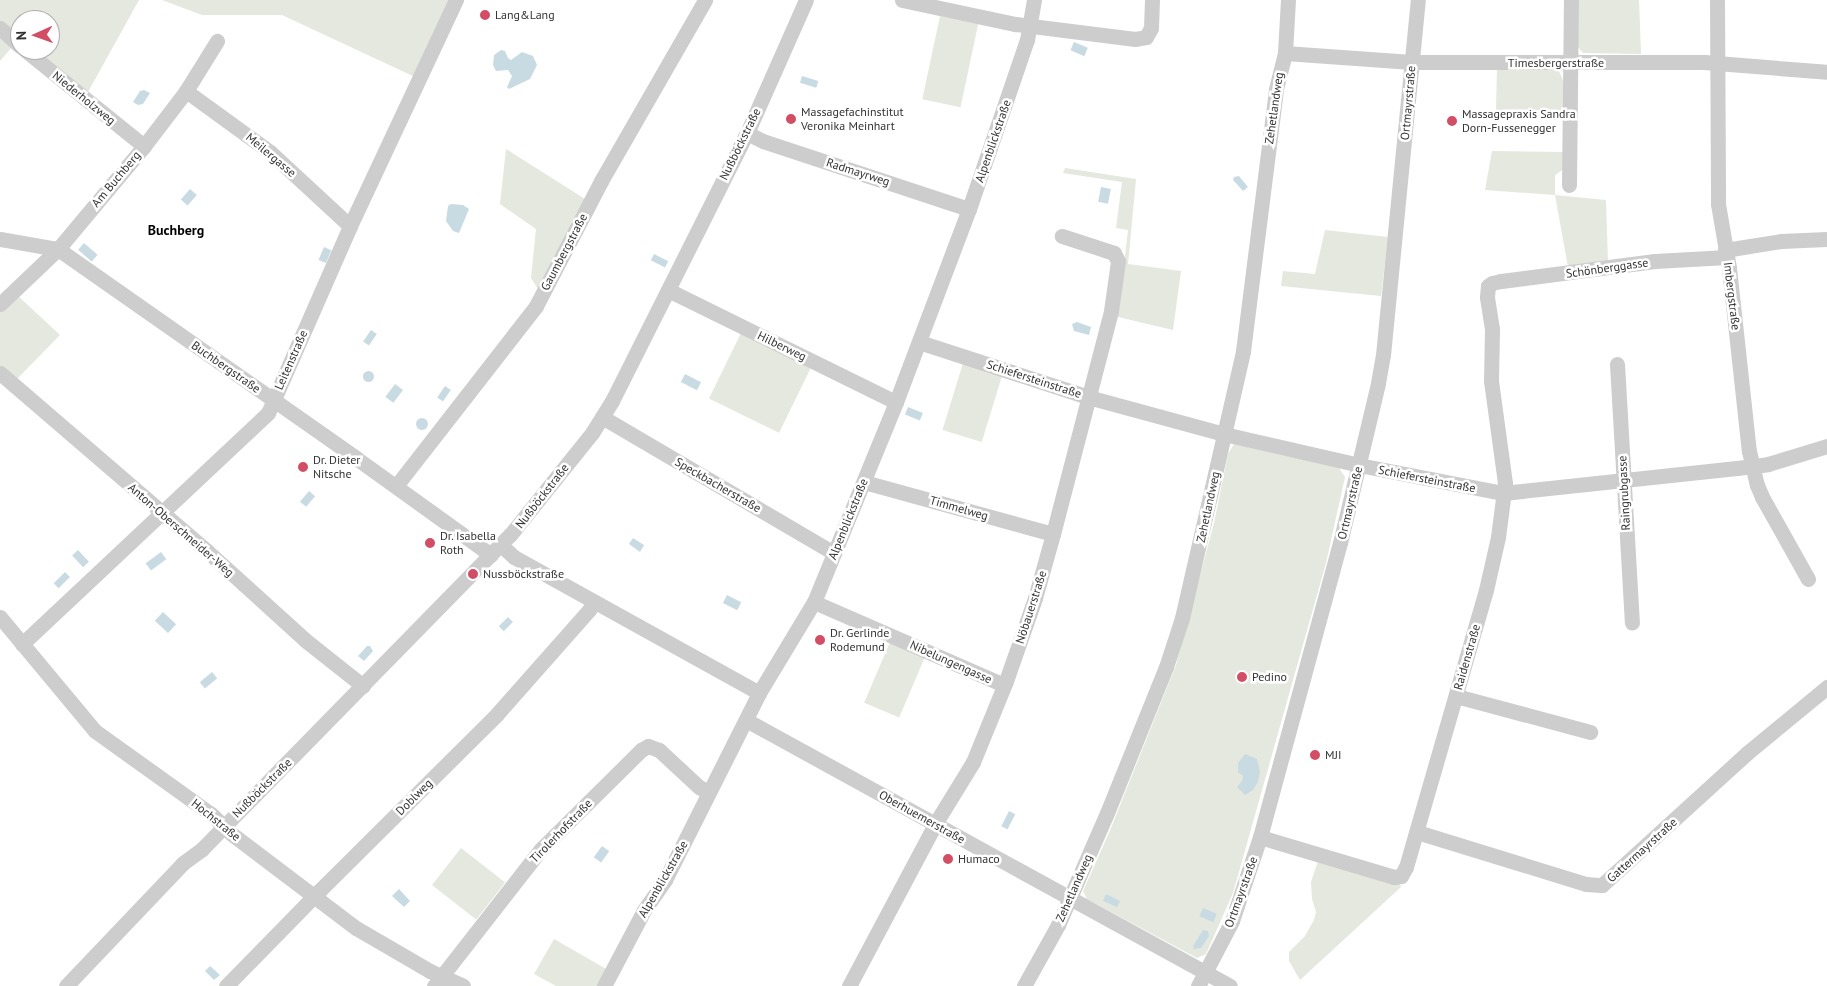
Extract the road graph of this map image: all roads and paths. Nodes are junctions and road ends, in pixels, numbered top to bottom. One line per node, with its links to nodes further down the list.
1 (456, 0): 26 (street, Leitenstraße)
2 (705, 0): 48 (street, Gaumbergstraße)
3 (806, 0): 22 (street, Nußböckstraße)
4 (902, 0): 11 (street)
5 (1034, 0): 11 (street, Alpenblickstraße)
6 (1152, 0): 11 (street)
7 (1288, 0): 15 (street, Zehetlandweg)
8 (1418, 0): 17 (street, Ortmayrstraße)
9 (1571, 0): 18 (street)
10 (1717, 0): 19 (street, Imbergstraße)
11 (1031, 25): 25 (street, Alpenblickstraße)
12 (0, 28): 13 (street)
13 (10, 37)
14 (217, 41): 21 (street, Am Buchberg)
15 (1285, 53): 17 (street, Timesbergerstraße); 42 (street, Zehetlandweg)
16 (37, 60): 23 (street, Niederholzweg)
17 (1412, 62): 18 (street, Timesbergerstraße); 44 (street, Ortmayrstraße)
18 (1570, 63): 19 (street, Timesbergerstraße); 24 (street)
19 (1717, 63): 20 (street, Timesbergerstraße); 31 (street, Imbergstraße)
20 (1827, 72)
21 (186, 91): 23 (street, Am Buchberg); 26 (street, Meilergasse)
22 (747, 133): 25 (street, Radmayrweg); 33 (street, Nußböckstraße)
23 (144, 146): 30 (street, Am Buchberg)
24 (1569, 185)
25 (969, 210): 35 (street, Alpenblickstraße)
26 (350, 226): 39 (street, Leitenstraße)
27 (1062, 236): 38 (street, Nöbauerstraße)
28 (0, 239): 30 (street, Buchbergstraße)
29 (1827, 239): 31 (street, Schönberggasse)
30 (58, 249): 34 (street, Am Buchberg); 39 (street, Buchbergstraße)
31 (1726, 254): 32 (street, Schönberggasse); 45 (street, Imbergstraße)
32 (1488, 286): 49 (street, Raidenstraße)
33 (668, 290): 40 (street, Hilberweg); 41 (street, Nußböckstraße)
34 (0, 304)
35 (919, 342): 38 (street, Schiefersteinstraße); 40 (street, Alpenblickstraße)
36 (1617, 364): 46 (street, Raingrubgasse)
37 (0, 373): 50 (street, Anton-Oberschneider-Weg)
38 (1088, 397): 42 (street, Schiefersteinstraße); 51 (street, Nöbauerstraße)
39 (274, 400): 48 (street, Buchbergstraße); 50 (street, Leitenstraße)
40 (896, 402): 47 (street, Alpenblickstraße)
41 (602, 417): 52 (street, Nußböckstraße); 53 (street, Speckbacherstraße)
42 (1224, 434): 44 (street, Schiefersteinstraße); 73 (street, Zehetlandweg)
43 (1827, 446): 45 (street, Schiefersteinstraße)
44 (1359, 466): 49 (street, Schiefersteinstraße); 71 (street, Ortmayrstraße)
45 (1753, 466): 46 (street, Schiefersteinstraße); 54 (street, Imbergstraße)
46 (1624, 480): 49 (street, Schiefersteinstraße); 58 (street, Raingrubgasse)
47 (864, 482): 51 (street, Timmelweg); 53 (street, Alpenblickstraße)
48 (396, 486): 52 (street, Buchbergstraße)
49 (1504, 493): 64 (street, Raidenstraße)
50 (162, 513): 59 (street, Leitenstraße); 61 (street, Anton-Oberschneider-Weg)
51 (1053, 534): 60 (street, Nöbauerstraße)
52 (496, 550): 55 (street); 61 (street, Nußböckstraße)
53 (834, 553): 56 (street, Alpenblickstraße)
54 (1808, 579)
55 (594, 602): 63 (street); 72 (street, Doblweg)
56 (814, 602): 60 (street, Nibelungengasse); 63 (street, Alpenblickstraße)
57 (0, 617): 59 (street, Hochstraße)
58 (1632, 623)
59 (22, 644): 69 (street, Hochstraße)
60 (1004, 685): 68 (street, Nöbauerstraße)
61 (362, 686): 69 (street, Nußböckstraße)
62 (1827, 687): 70 (street, Gattermayrstraße)
63 (759, 694): 65 (street, Alpenblickstraße)
64 (1456, 696): 66 (street); 70 (street, Raidenstraße)
65 (746, 720): 67 (street, Alpenblickstraße); 68 (street, Oberhuemerstraße)
66 (1590, 732)
67 (709, 792): 75 (street, Tirolerhofstraße); 79 (street, Alpenblickstraße)
68 (935, 824): 73 (street, Oberhuemerstraße); 80 (street, Nöbauerstraße)
69 (224, 826): 72 (street, Hochstraße); 76 (street, Nußböckstraße)
70 (1417, 832): 71 (street, Raidenstraße)
71 (1260, 837): 74 (street, Ortmayrstraße)
72 (313, 897): 75 (street, Hochstraße); 77 (street, Doblweg)
73 (1071, 897): 74 (street, Oberhuemerstraße); 81 (street, Zehetlandweg)
74 (1202, 979): 82 (street, Oberhuemerstraße)
75 (438, 981): 78 (street, Hochstraße)
76 (66, 986)
77 (226, 986)
78 (463, 986)
79 (604, 986)
80 (849, 986)
81 (1024, 986)
82 (1230, 986)

